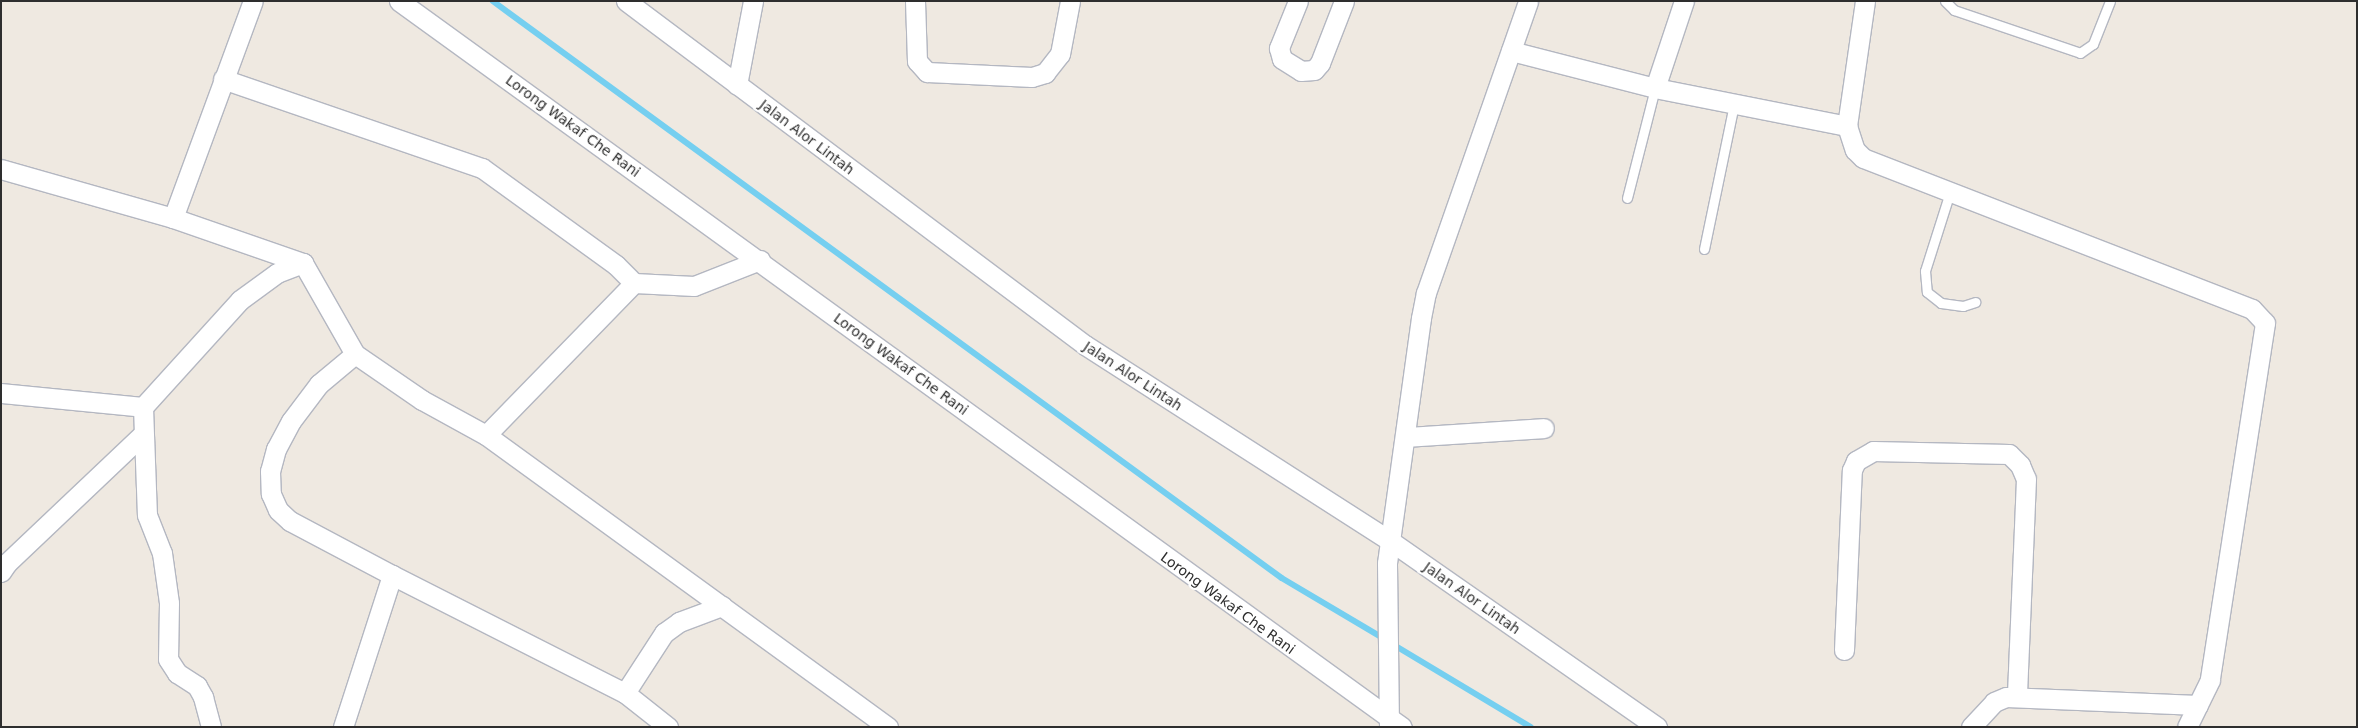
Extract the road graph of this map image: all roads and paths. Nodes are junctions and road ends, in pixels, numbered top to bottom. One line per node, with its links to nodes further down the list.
1 (253, 1): 15 (street)
2 (399, 1): 25 (street, Lorong Wakaf Che Rani)
3 (626, 1): 16 (street, Jalan Alor Lintah)
4 (753, 1): 16 (street)
5 (915, 1): 6 (street)
6 (1070, 1)
7 (1298, 1): 8 (street)
8 (1344, 1)
9 (1528, 1): 14 (street)
10 (1684, 1): 17 (street)
11 (1866, 1): 19 (street)
12 (1945, 1): 13 (lane)
13 (2110, 1)
14 (1510, 51): 17 (street); 35 (street)
15 (223, 79): 23 (street); 27 (street)
16 (737, 84): 36 (street, Jalan Alor Lintah)
17 (1656, 88): 18 (street); 22 (lane)
18 (1734, 104): 19 (street); 24 (lane)
19 (1847, 126): 21 (street)
20 (1, 169): 23 (street)
21 (1950, 192): 28 (lane); 43 (street)
22 (1627, 198)
23 (173, 218): 26 (street)
24 (1704, 249)
25 (760, 260): 27 (street); 44 (street, Lorong Wakaf Che Rani)
26 (303, 263): 29 (street); 31 (street)
27 (634, 283): 34 (street)
28 (1974, 302)
29 (355, 354): 34 (street); 38 (street)
30 (1, 393): 31 (street)
31 (143, 408): 33 (street)
32 (1544, 428): 35 (street)
33 (143, 434): 37 (street); 45 (street)
34 (486, 435): 39 (street)
35 (1406, 437): 36 (street)
36 (1389, 540): 44 (street); 49 (street, Jalan Alor Lintah)
37 (1, 572)
38 (392, 576): 41 (street); 46 (street)
39 (722, 606): 41 (street); 48 (street)
40 (1844, 650): 42 (street)
41 (625, 693): 47 (street)
42 (2018, 697): 43 (street); 50 (street)
43 (2198, 705): 51 (street)
44 (1393, 724)
45 (211, 727)
46 (343, 727)
47 (668, 727)
48 (888, 727)
49 (1657, 727)
50 (1971, 727)
51 (2187, 727)

